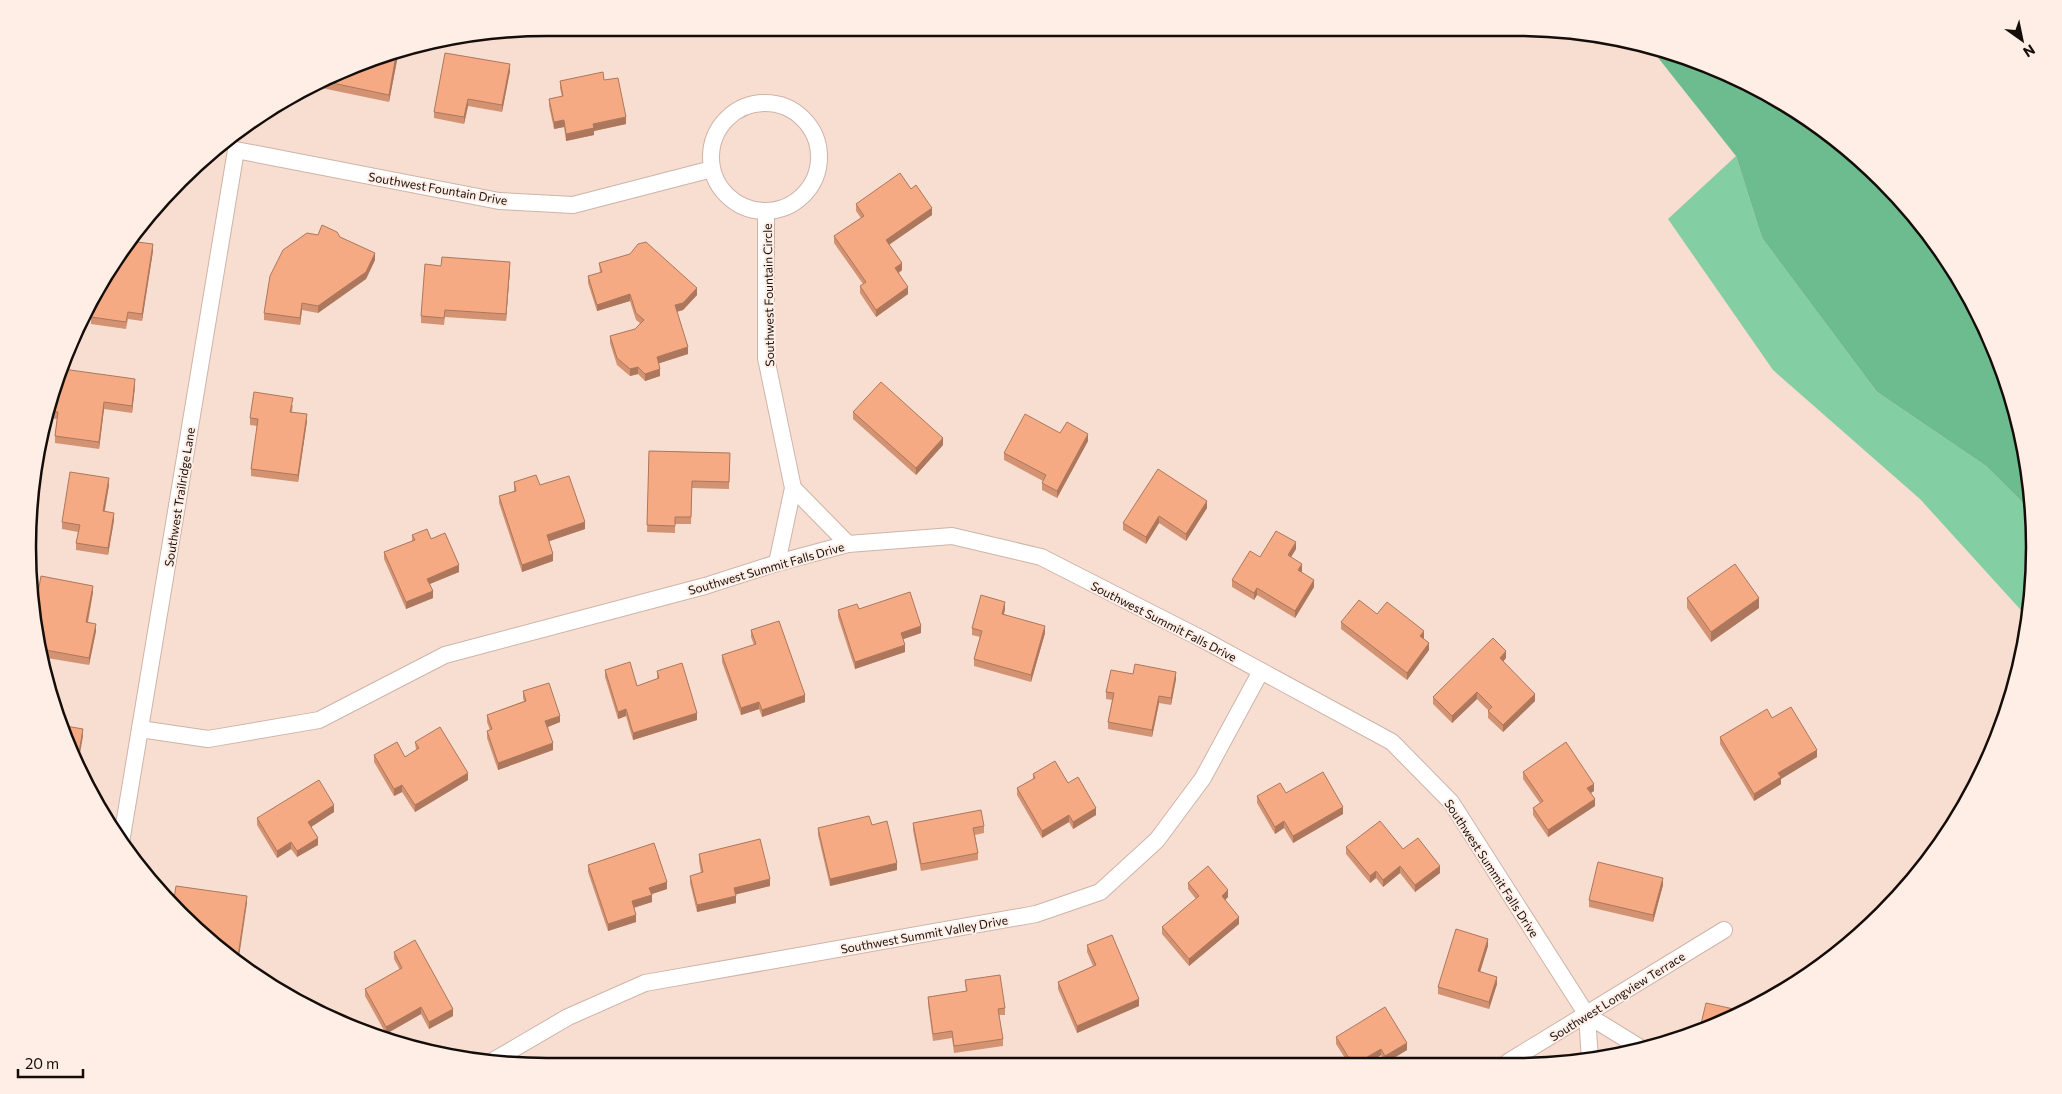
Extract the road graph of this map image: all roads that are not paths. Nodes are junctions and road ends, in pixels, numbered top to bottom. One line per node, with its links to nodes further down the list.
1 (236, 150): 2 (street, Southwest Fountain Drive); 8 (street, Southwest Trailridge Lane)
2 (712, 168): 3 (street); 3 (street, Southwest Fountain Circle)
3 (766, 211): 4 (street, Southwest Fountain Circle)
4 (793, 488): 5 (street); 6 (street, Southwest Fountain Circle)
5 (848, 544): 6 (street, Southwest Summit Falls Drive); 7 (street, Southwest Summit Falls Drive)
6 (777, 564): 8 (street, Southwest Summit Falls Drive)
7 (1261, 671): 11 (street, Southwest Summit Falls Drive); 14 (street, Southwest Summit Valley Drive)
8 (140, 729): 9 (street, Southwest Trailridge Lane)
9 (123, 832)
10 (1724, 930): 11 (street, Southwest Longview Terrace)
11 (1587, 1016): 12 (street, Southwest Summit Falls Drive); 13 (street, Southwest Summit Falls Drive); 15 (street, Southwest Longview Terrace)
12 (1633, 1043)
13 (1589, 1052)
14 (502, 1056)
15 (1515, 1058)

